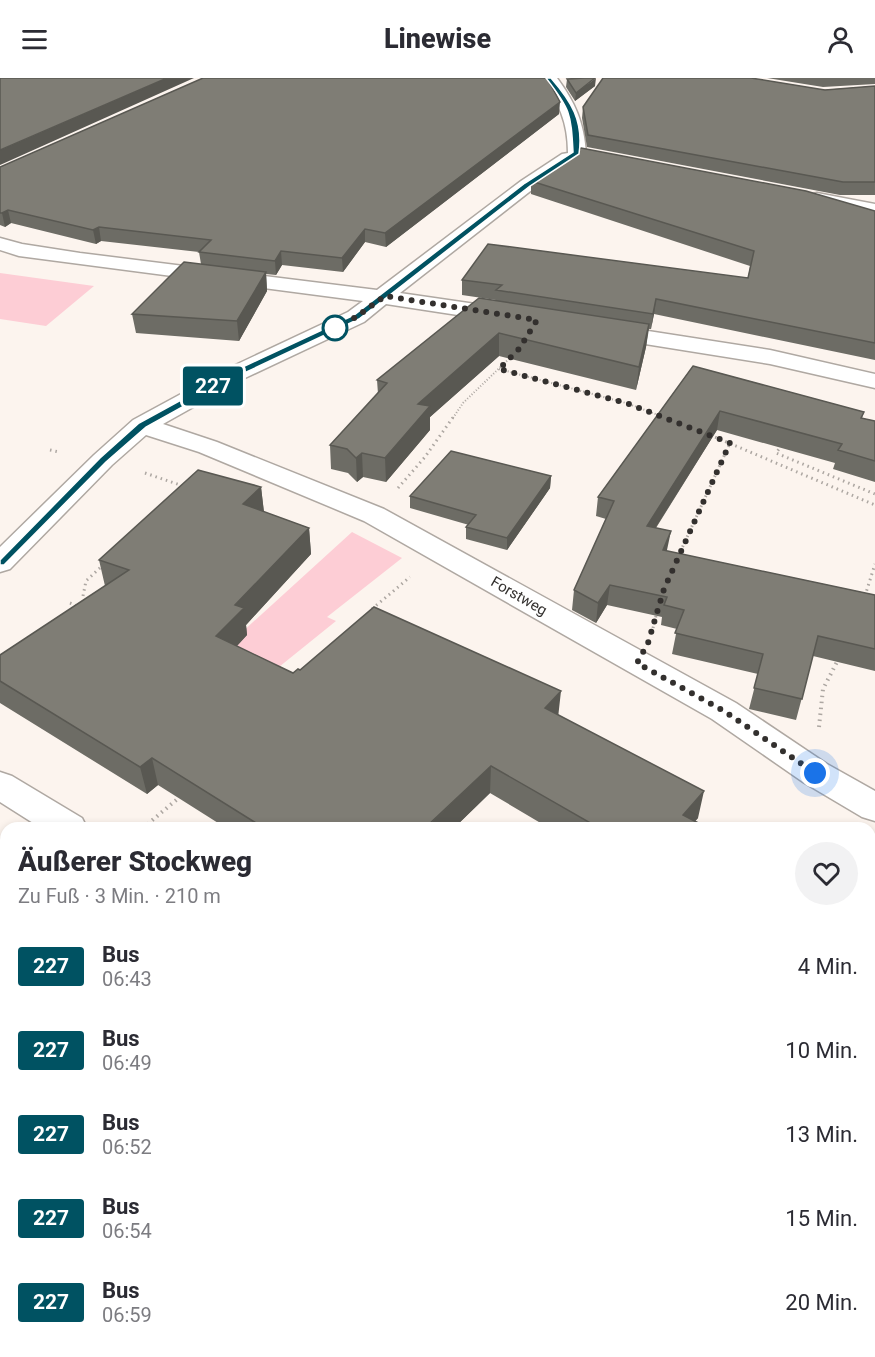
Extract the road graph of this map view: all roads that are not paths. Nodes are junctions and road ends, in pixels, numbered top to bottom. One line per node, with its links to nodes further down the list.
1 (549, 78): 5 (street)
2 (800, 196): 3 (street)
3 (875, 210)
4 (0, 244): 5 (street)
5 (385, 296): 6 (street); 9 (street)
6 (537, 320)
7 (583, 327): 8 (street)
8 (875, 381)
9 (142, 425): 10 (street); 12 (street, Forstweg)
10 (0, 562)
11 (0, 785): 13 (street)
12 (875, 808)
13 (59, 822)

